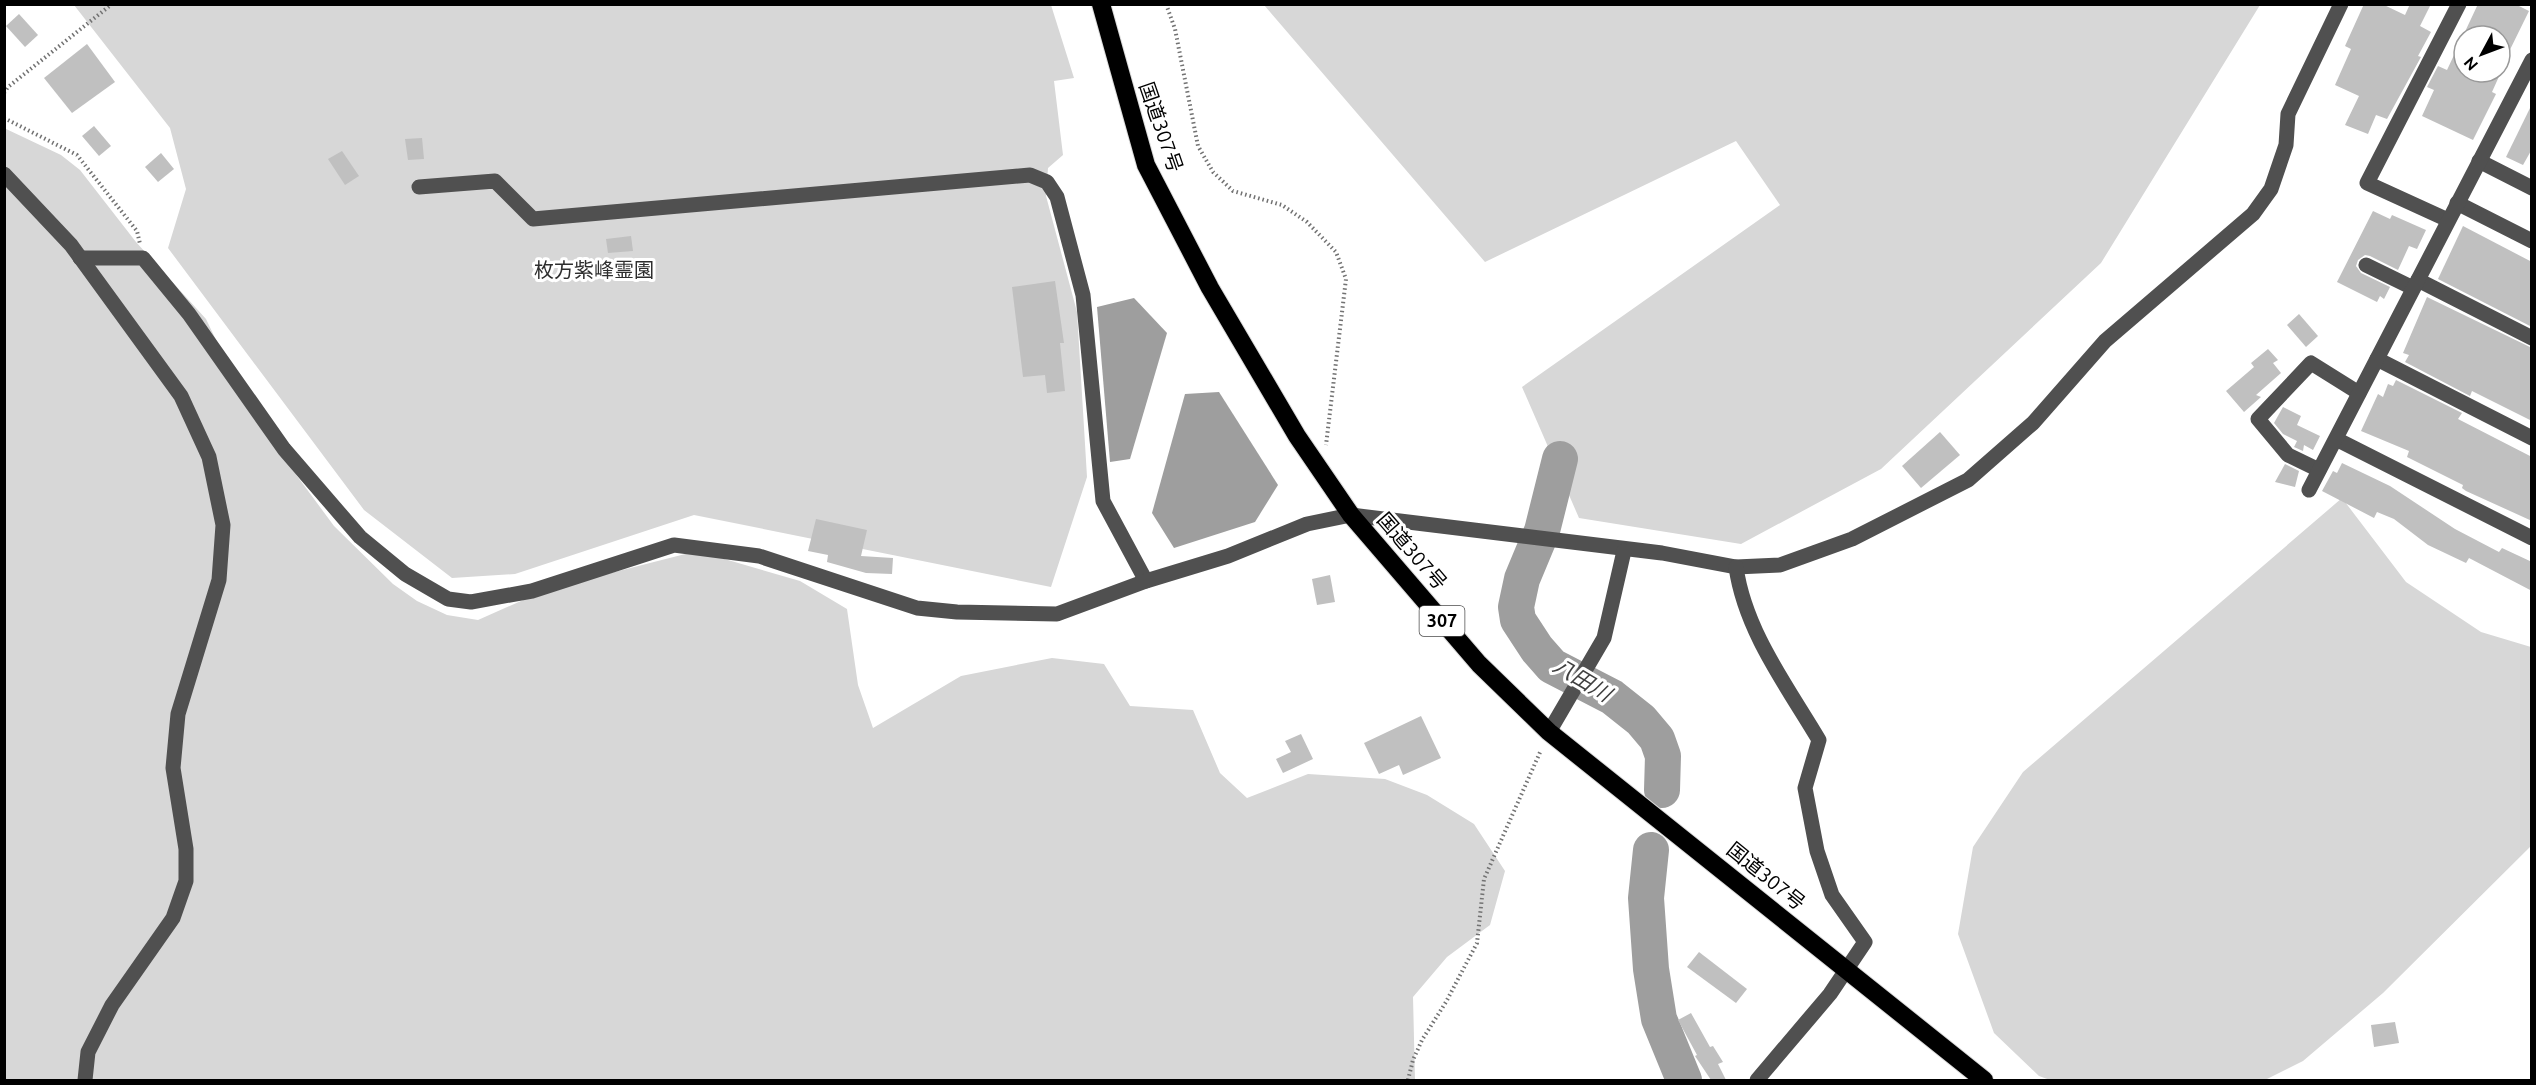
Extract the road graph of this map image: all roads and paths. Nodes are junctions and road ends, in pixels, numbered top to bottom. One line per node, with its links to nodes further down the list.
1 (112, 4): 8 (path)
2 (1101, 4): 27 (highway, 国道307号 / 307)
3 (1166, 4): 27 (path)
4 (2341, 4): 32 (street)
5 (2459, 4): 15 (street)
6 (2532, 60): 7 (street)
7 (2525, 88): 10 (street)
8 (4, 93)
9 (4, 118): 18 (path)
10 (2479, 161): 13 (street); 14 (street)
11 (4, 174): 17 (street)
12 (419, 187): 33 (street)
13 (2532, 188)
14 (2457, 203): 15 (street); 16 (street)
15 (2448, 220): 20 (street)
16 (2532, 241)
17 (81, 258): 18 (street); 36 (street)
18 (143, 258): 33 (street)
19 (2366, 265): 20 (street)
20 (2415, 284): 21 (street); 22 (street)
21 (2532, 338)
22 (2377, 359): 23 (street); 24 (street)
23 (2359, 393): 25 (street); 26 (street)
24 (2532, 438)
25 (2336, 439): 26 (street); 30 (street)
26 (2319, 470): 28 (street)
27 (1322, 472): 29 (highway, 国道307号 / 307)
28 (2309, 490)
29 (1351, 515): 31 (street); 33 (street); 34 (highway, 国道307号 / 307)
30 (2532, 538)
31 (1624, 551): 32 (street); 34 (street)
32 (1736, 567): 35 (street)
33 (1146, 581)
34 (1549, 732): 35 (highway, 国道307号 / 307); 37 (path)
35 (1846, 969): 38 (street); 39 (highway, 国道307号 / 307)
36 (85, 1080)
37 (1408, 1080)
38 (1757, 1080)
39 (1984, 1080)

